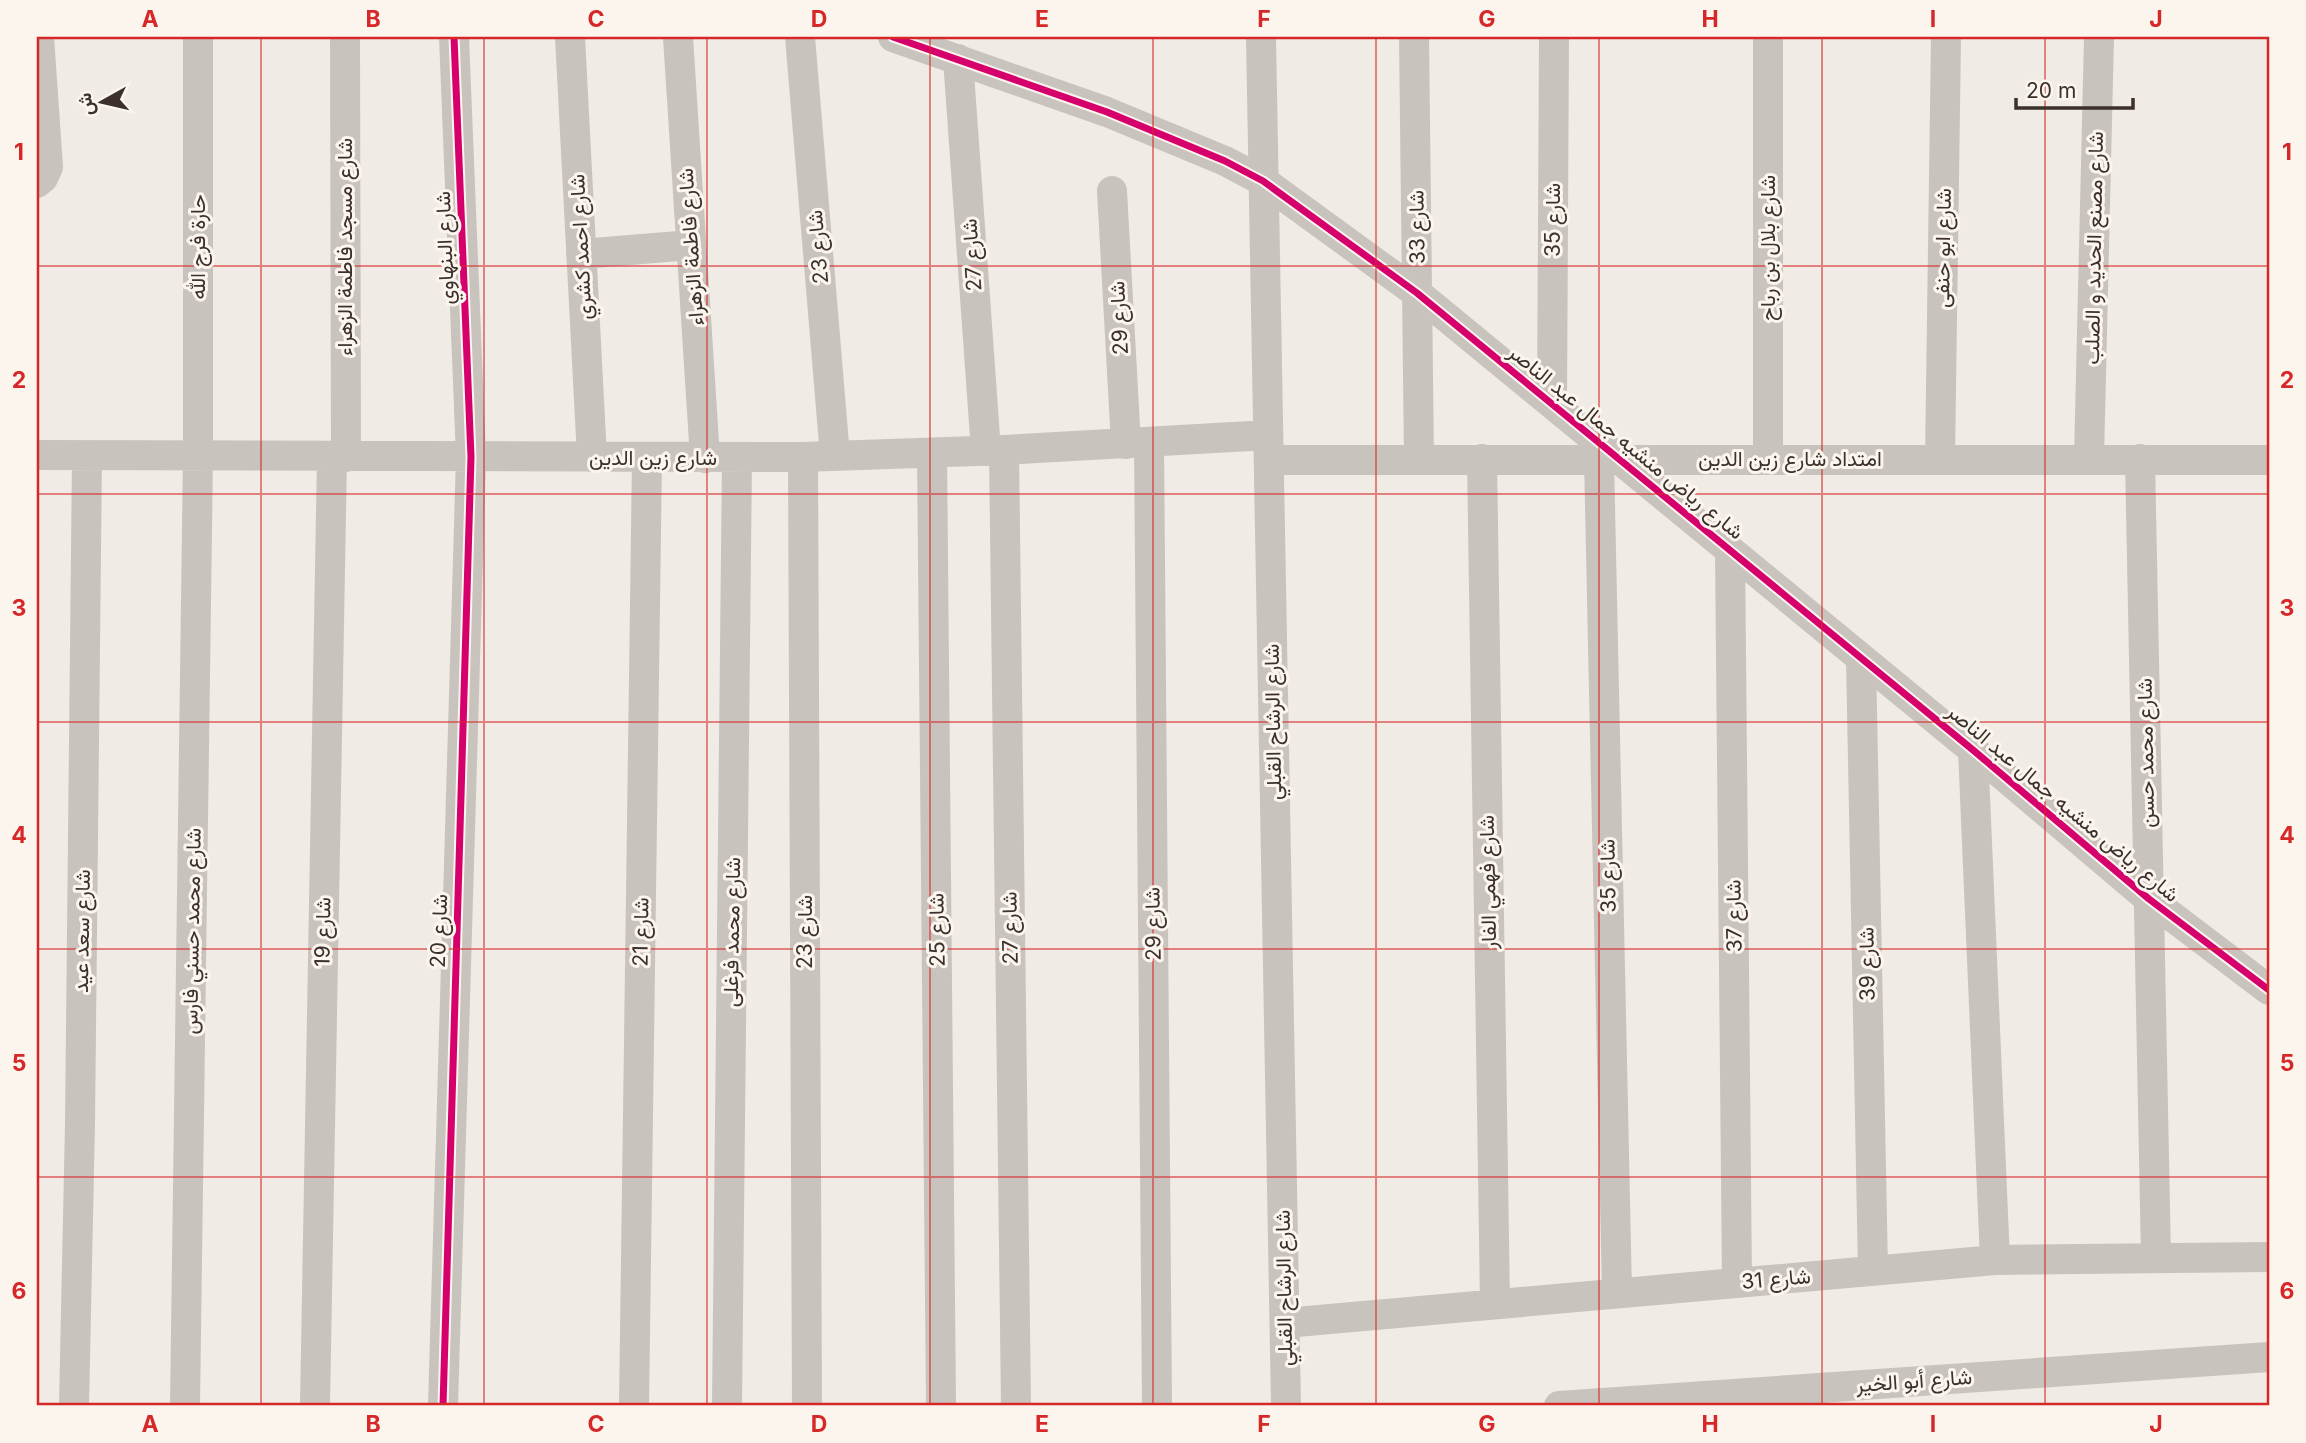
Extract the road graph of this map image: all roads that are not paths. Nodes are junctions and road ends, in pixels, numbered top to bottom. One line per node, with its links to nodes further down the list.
1 (39, 37): 17 (street)
2 (198, 37): 29 (street, حارة فرج الله)
3 (345, 37): 31 (street, شارع مسجد فاطمة الزهراء)
4 (454, 37): 32 (street, شارع البنهاوي)
5 (570, 37): 20 (street, شارع احمد كشري)
6 (678, 37): 19 (street, شارع فاطمة الزهراء)
7 (800, 37): 30 (street, شارع 23)
8 (892, 37): 15 (street, شارع رياض منشيه جمال عبد الناصر)
9 (1261, 37): 16 (street, شارع الرشاح القبلي)
10 (1414, 37): 21 (street, شارع 33)
11 (1554, 37): 22 (street, شارع 35)
12 (1768, 37): 38 (street, شارع بلال بن رباح)
13 (1946, 37): 41 (street, شارع ابو حنفى)
14 (2099, 37): 42 (street, شارع مصنع الحديد و الصلب)
15 (958, 60): 16 (street, شارع رياض منشيه جمال عبد الناصر); 25 (street, شارع 27)
16 (1263, 181): 21 (street, شارع رياض منشيه جمال عبد الناصر); 24 (street, شارع الرشاح القبلي)
17 (37, 183)
18 (1112, 191): 23 (street, شارع 29)
19 (691, 245): 20 (street); 36 (street, شارع فاطمة الزهراء)
20 (581, 254): 33 (street, شارع احمد كشري)
21 (1418, 293): 22 (street, شارع رياض منشيه جمال عبد الناصر); 44 (street, شارع 33)
22 (1552, 404): 40 (street, شارع رياض منشيه جمال عبد الناصر)
23 (1137, 443): 24 (street, شارع زين الدين); 25 (street, شارع زين الدين); 69 (street, شارع 29)
24 (1268, 447): 44 (street, امتداد شارع زين الدين); 58 (street, شارع الرشاح القبلي)
25 (995, 451): 26 (street, شارع زين الدين); 68 (street, شارع 27)
26 (932, 453): 30 (street, شارع زين الدين); 67 (street, شارع 25)
27 (37, 455): 28 (street, شارع زين الدين)
28 (87, 456): 29 (street, شارع زين الدين); 60 (street, شارع سعد عيد)
29 (198, 456): 31 (street, شارع زين الدين); 61 (street, شارع محمد حسني فارس)
30 (835, 456): 34 (street, شارع زين الدين)
31 (339, 457): 32 (street, شارع زين الدين); 62 (street, شارع 19)
32 (471, 457): 33 (street, شارع زين الدين); 63 (street, شارع 20)
33 (592, 457): 35 (street, شارع زين الدين)
34 (803, 457): 37 (street, شارع زين الدين); 66 (street, شارع 23)
35 (647, 458): 36 (street, شارع زين الدين); 64 (street, شارع 21)
36 (705, 458): 37 (street, شارع زين الدين)
37 (737, 458): 65 (street, شارع محمد فرغلى)
38 (1768, 458): 40 (street, امتداد شارع زين الدين); 41 (street, امتداد شارع زين الدين)
39 (1482, 459): 40 (street, امتداد شارع زين الدين); 44 (street, امتداد شارع زين الدين); 57 (street, شارع فهمي الفار)
40 (1610, 459): 46 (street, شارع رياض منشيه جمال عبد الناصر); 56 (street, شارع 35)
41 (1940, 459): 42 (street, امتداد شارع زين الدين)
42 (2089, 459): 43 (street, امتداد شارع زين الدين)
43 (2140, 459): 45 (street, امتداد شارع زين الدين); 49 (street, شارع محمد حسن)
44 (1419, 460)
45 (2269, 460)
46 (1730, 550): 47 (street, شارع رياض منشيه جمال عبد الناصر); 55 (street, شارع 37)
47 (1861, 658): 48 (street, شارع رياض منشيه جمال عبد الناصر); 54 (street, شارع 39)
48 (1973, 750): 49 (street, شارع رياض منشيه جمال عبد الناصر); 53 (street)
49 (2149, 900): 50 (street, شارع رياض منشيه جمال عبد الناصر); 52 (street, شارع محمد حسن)
50 (2269, 989)
51 (2269, 1257): 52 (street, شارع 31)
52 (2156, 1258): 53 (street, شارع 31)
53 (1995, 1260): 54 (street, شارع 31)
54 (1873, 1270): 55 (street, شارع 31)
55 (1737, 1283): 56 (street, شارع 31)
56 (1618, 1293): 57 (street, شارع 31)
57 (1495, 1304): 58 (street, شارع 31)
58 (1285, 1323): 70 (street, شارع الرشاح القبلي)
59 (2269, 1357): 71 (street, شارع أبو الخير)
60 (74, 1406)
61 (185, 1406)
62 (315, 1406)
63 (443, 1406)
64 (634, 1406)
65 (727, 1406)
66 (807, 1406)
67 (941, 1406)
68 (1016, 1406)
69 (1157, 1406)
70 (1286, 1406)
71 (1559, 1406)

